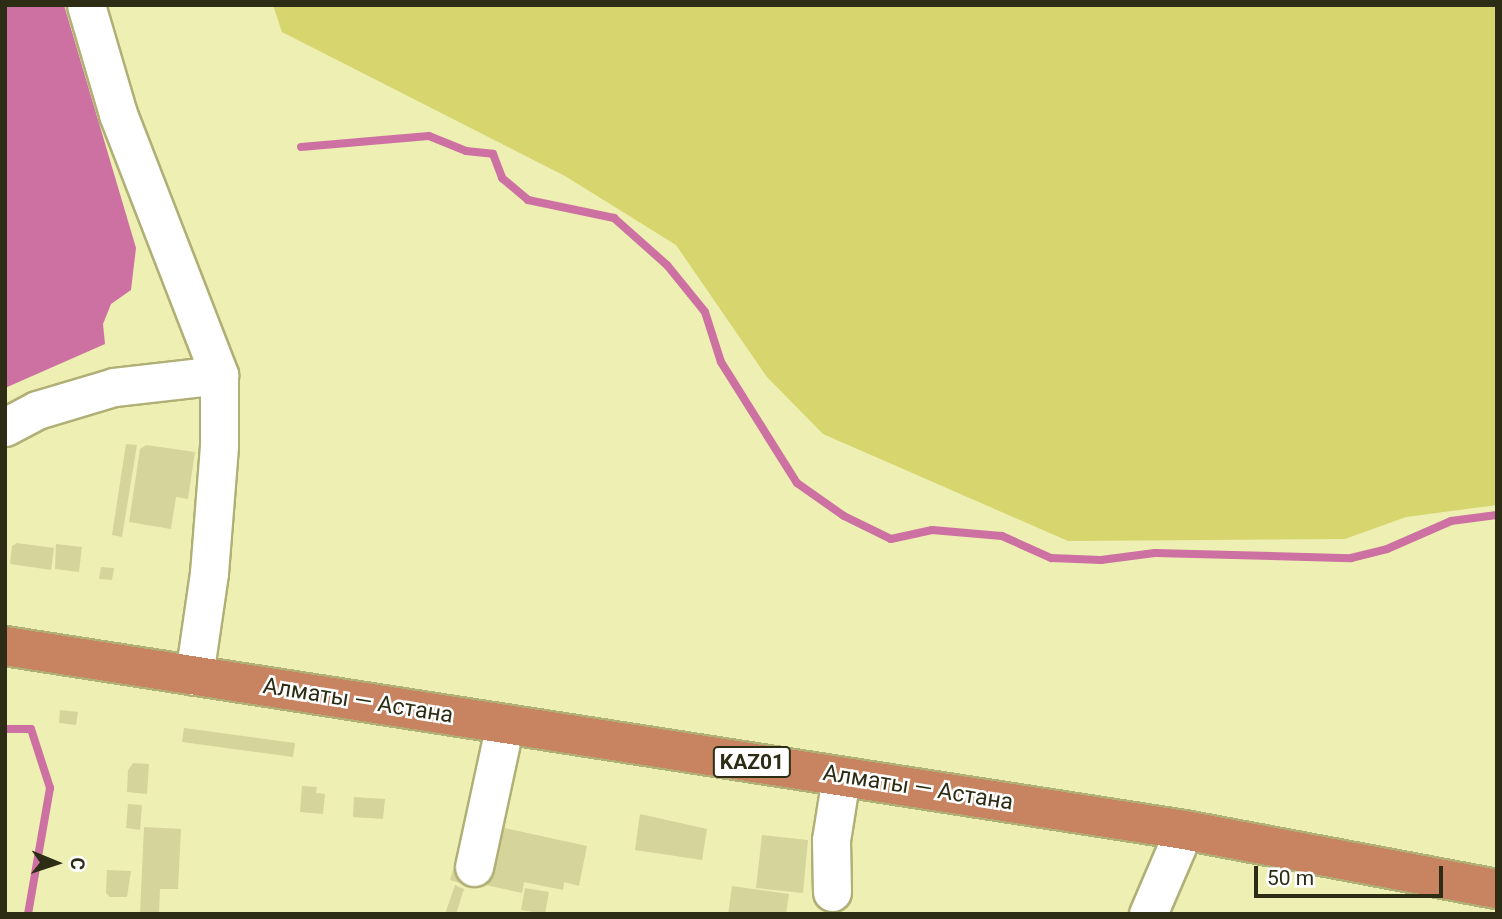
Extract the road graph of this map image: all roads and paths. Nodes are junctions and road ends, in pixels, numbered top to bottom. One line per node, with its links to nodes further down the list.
1 (86, 5): 2 (street)
2 (219, 375): 3 (street); 5 (street)
3 (5, 427)
4 (5, 646): 5 (highway, Алматы — Астана / KАZ01)
5 (194, 676): 6 (highway, Алматы — Астана / KАZ01)
6 (505, 724): 7 (highway, Алматы — Астана / KАZ01); 9 (street)
7 (841, 777): 8 (highway, Алматы — Астана / KАZ01); 11 (street)
8 (1184, 830): 10 (highway, Алматы — Астана / KАZ01); 12 (street)
9 (474, 867)
10 (1497, 889)
11 (832, 892)
12 (1149, 914)

